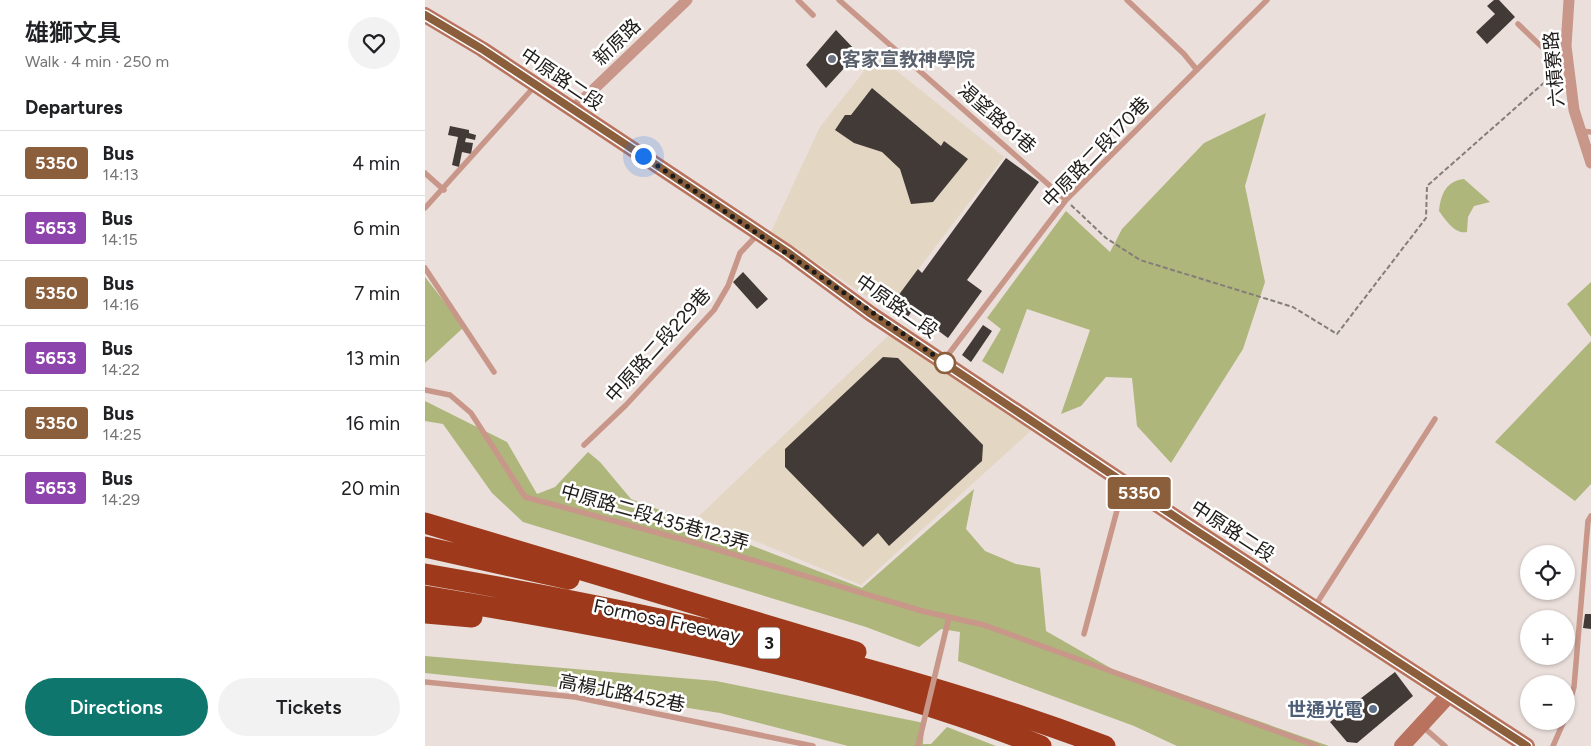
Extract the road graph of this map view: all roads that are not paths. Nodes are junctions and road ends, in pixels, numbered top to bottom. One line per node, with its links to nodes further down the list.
1 (687, 0): 13 (street, 新原路)
2 (798, 0): 8 (lane)
3 (839, 0): 18 (lane, 渴望路81巷)
4 (1127, 0): 10 (lane)
5 (1267, 0): 10 (lane, 中原路二段170巷)
6 (1569, 0): 11 (street, 六槓寮路)
7 (425, 15): 12 (street, 中原路二段)
8 (813, 15)
9 (1518, 24): 11 (lane)
10 (1197, 70): 18 (lane, 中原路二段170巷)
11 (1566, 76): 14 (street, 六槓寮路)
12 (535, 85): 13 (street, 中原路二段); 17 (lane)
13 (572, 110): 20 (street, 中原路二段)
14 (1586, 131): 15 (street, 六槓寮路)
15 (1591, 163)
16 (425, 173): 17 (lane)
17 (444, 190): 19 (lane)
18 (1066, 200): 22 (lane, 中原路二段170巷)
19 (425, 208)
20 (759, 233): 22 (street, 中原路二段); 26 (lane, 中原路二段229巷)
21 (425, 268): 23 (lane)
22 (943, 362): 27 (street, 中原路二段)
23 (494, 372)
24 (425, 390): 36 (lane, 中原路二段435巷123弄)
25 (1435, 419): 34 (lane)
26 (584, 445)
27 (1124, 483): 34 (street, 中原路二段); 38 (lane)
28 (1591, 516): 39 (lane)
29 (425, 523): 33 (highway)
30 (425, 548): 33 (highway)
31 (425, 574): 43 (highway, Formosa Freeway / 3)
32 (425, 596): 37 (highway, Formosa Freeway / 3)
33 (675, 599): 43 (highway)
34 (1314, 608): 41 (street, 中原路二段)
35 (425, 612): 37 (highway)
36 (949, 617): 46 (lane, bridge); 49 (lane, 中原路二段435巷123弄)
37 (601, 628): 47 (highway, Formosa Freeway / 3)
38 (1084, 634)
39 (1575, 675)
40 (425, 682): 45 (lane, 高楊北路452巷)
41 (1448, 696): 42 (street); 52 (street, 中原路二段)
42 (1422, 726): 50 (street); 51 (lane)
43 (1058, 728): 48 (highway, Formosa Freeway / 3)
44 (1561, 730): 53 (lane)
45 (813, 746)
46 (918, 746)
47 (1041, 746)
48 (1105, 746)
49 (1317, 746)
50 (1402, 746)
51 (1445, 746)
52 (1527, 746)
53 (1553, 746)

